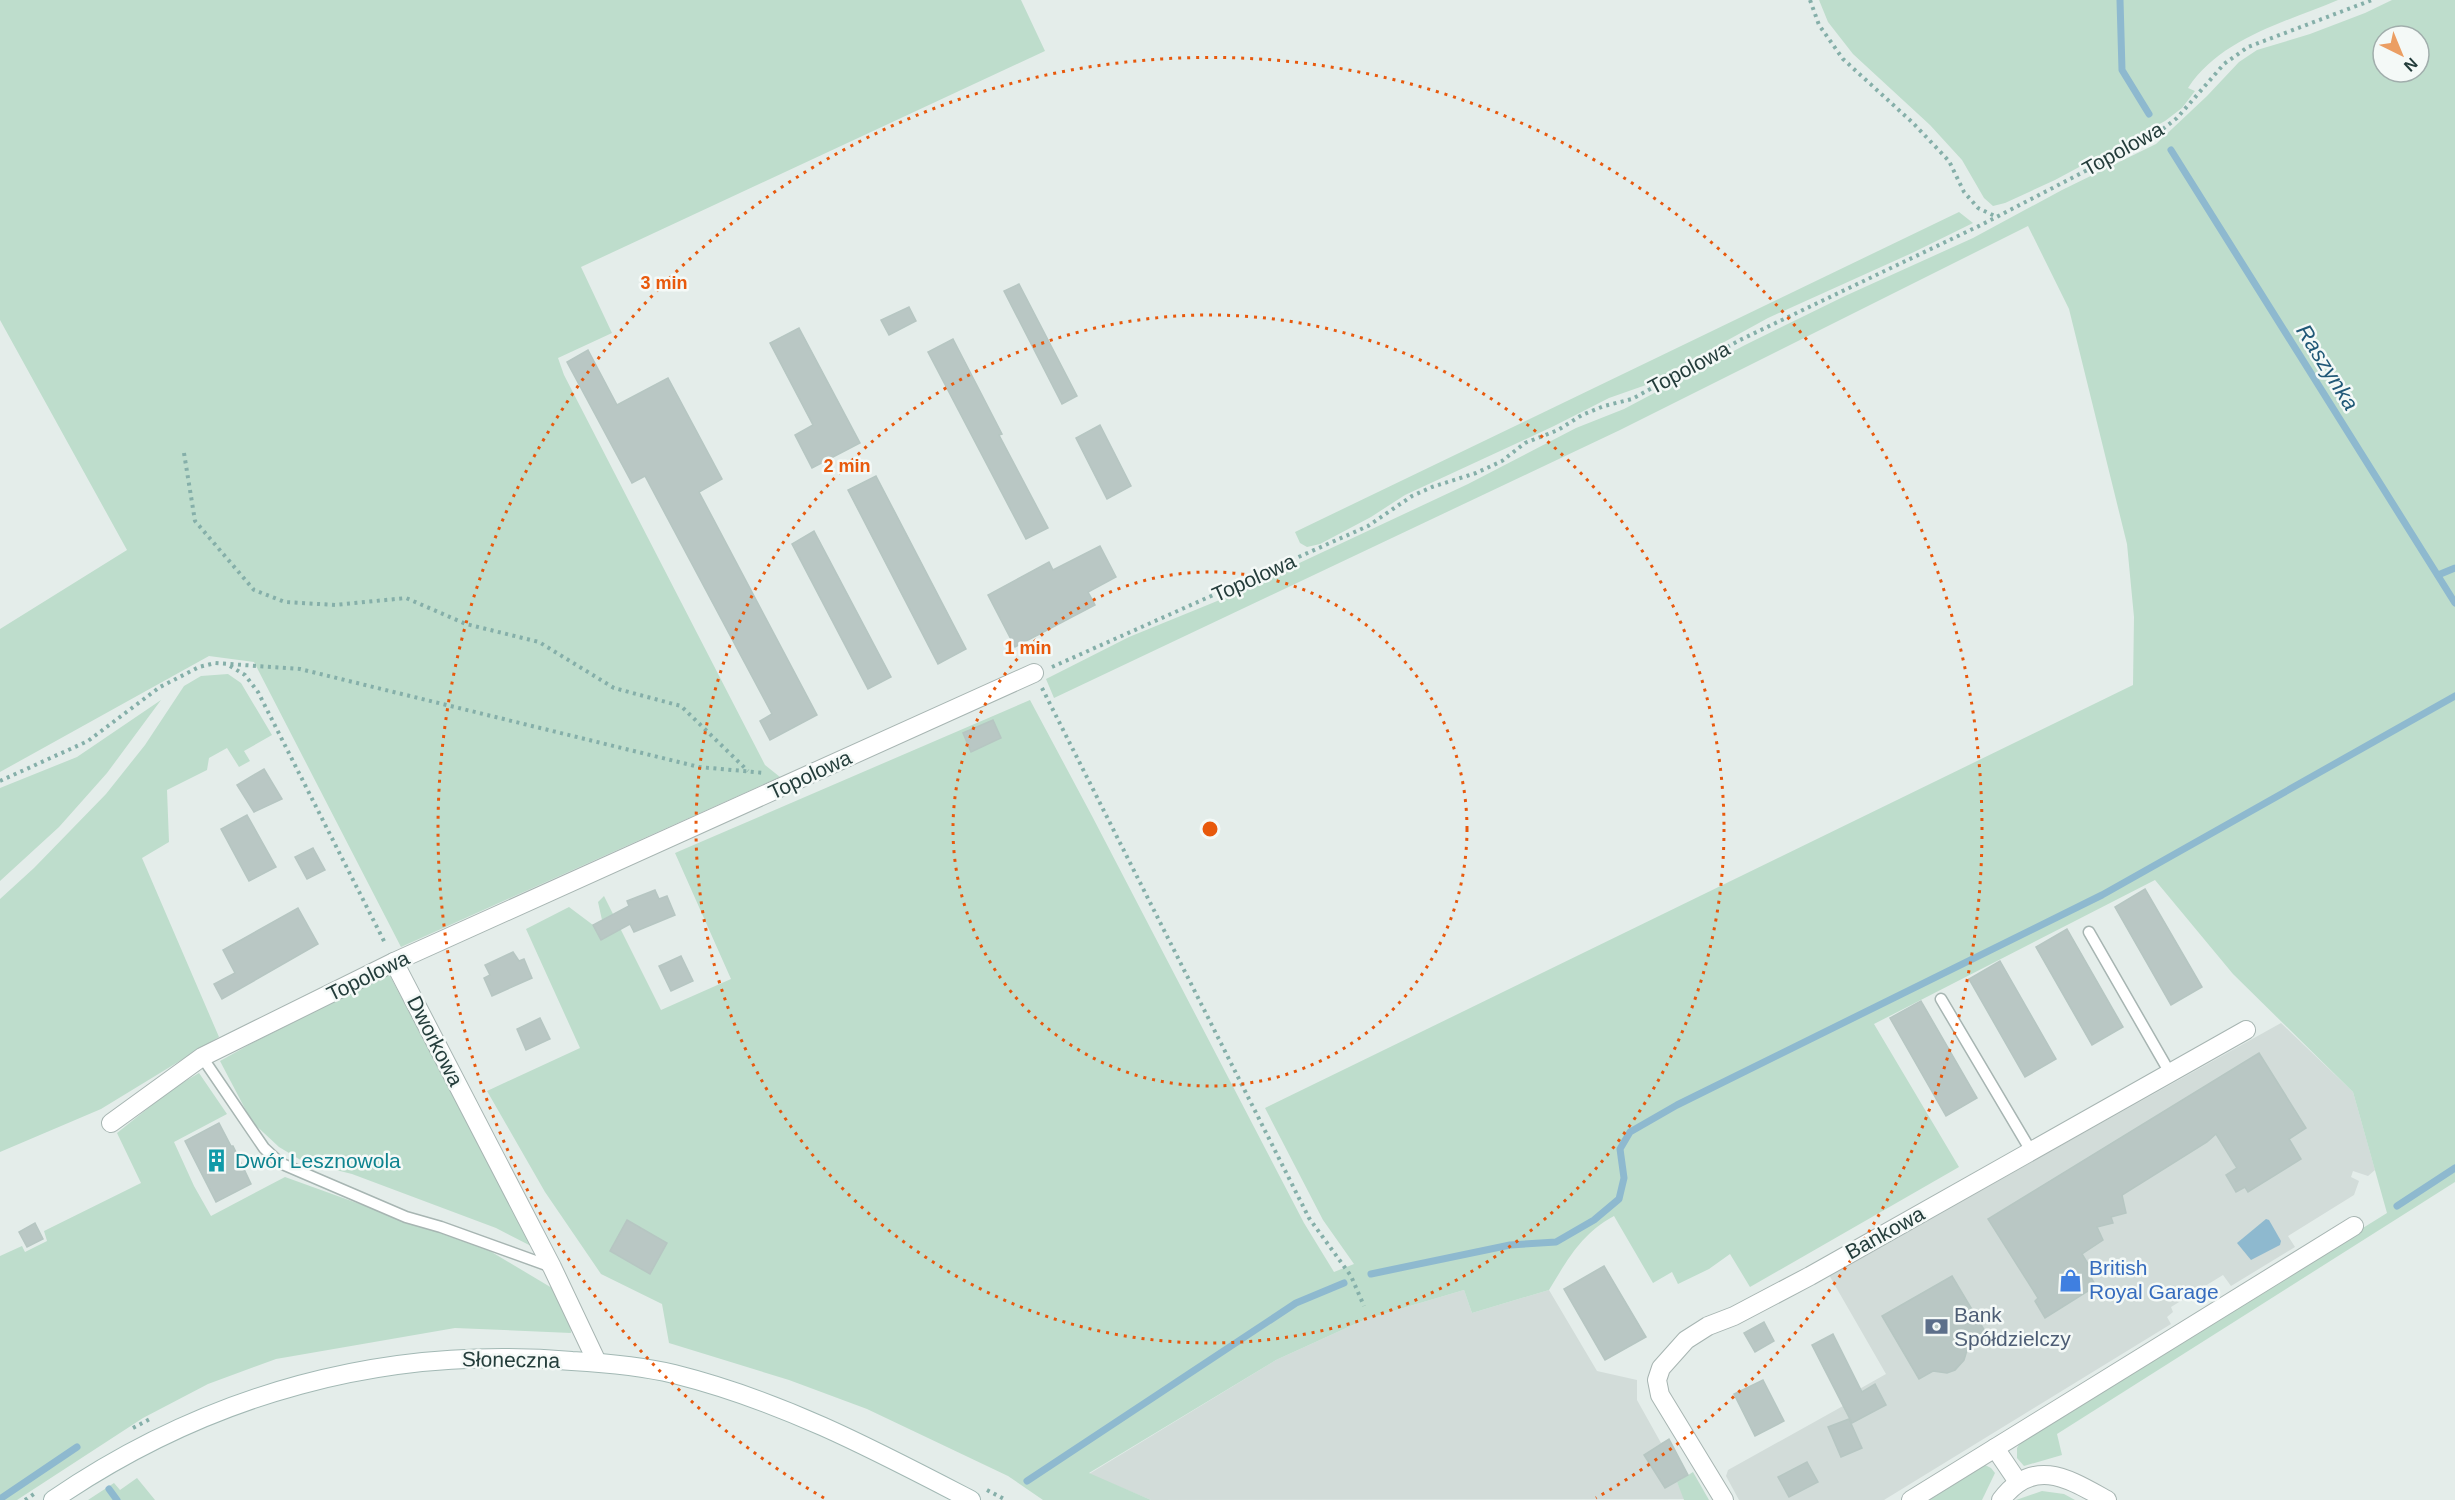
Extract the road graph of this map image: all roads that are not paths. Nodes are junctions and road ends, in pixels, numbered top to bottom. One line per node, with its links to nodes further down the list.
1 (1034, 673): 3 (street, Topolowa)
2 (2089, 932): 7 (lane)
3 (394, 962): 6 (street, Topolowa); 11 (street, Dworkowa)
4 (1941, 999): 9 (lane)
5 (2246, 1030): 7 (street, Bankowa)
6 (202, 1057): 8 (street, Topolowa); 11 (lane)
7 (2170, 1073): 9 (street, Bankowa)
8 (111, 1123)
9 (2031, 1151): 17 (street, Bankowa)
10 (2354, 1226): 13 (street)
11 (552, 1267): 12 (street, Dworkowa)
12 (597, 1362): 15 (street, Słoneczna); 16 (street, Słoneczna)
13 (1995, 1448): 14 (street); 18 (street)
14 (2018, 1482): 19 (street); 20 (street)
15 (53, 1500)
16 (971, 1500)
17 (1724, 1500)
18 (1911, 1500)
19 (2001, 1500)
20 (2107, 1500)

